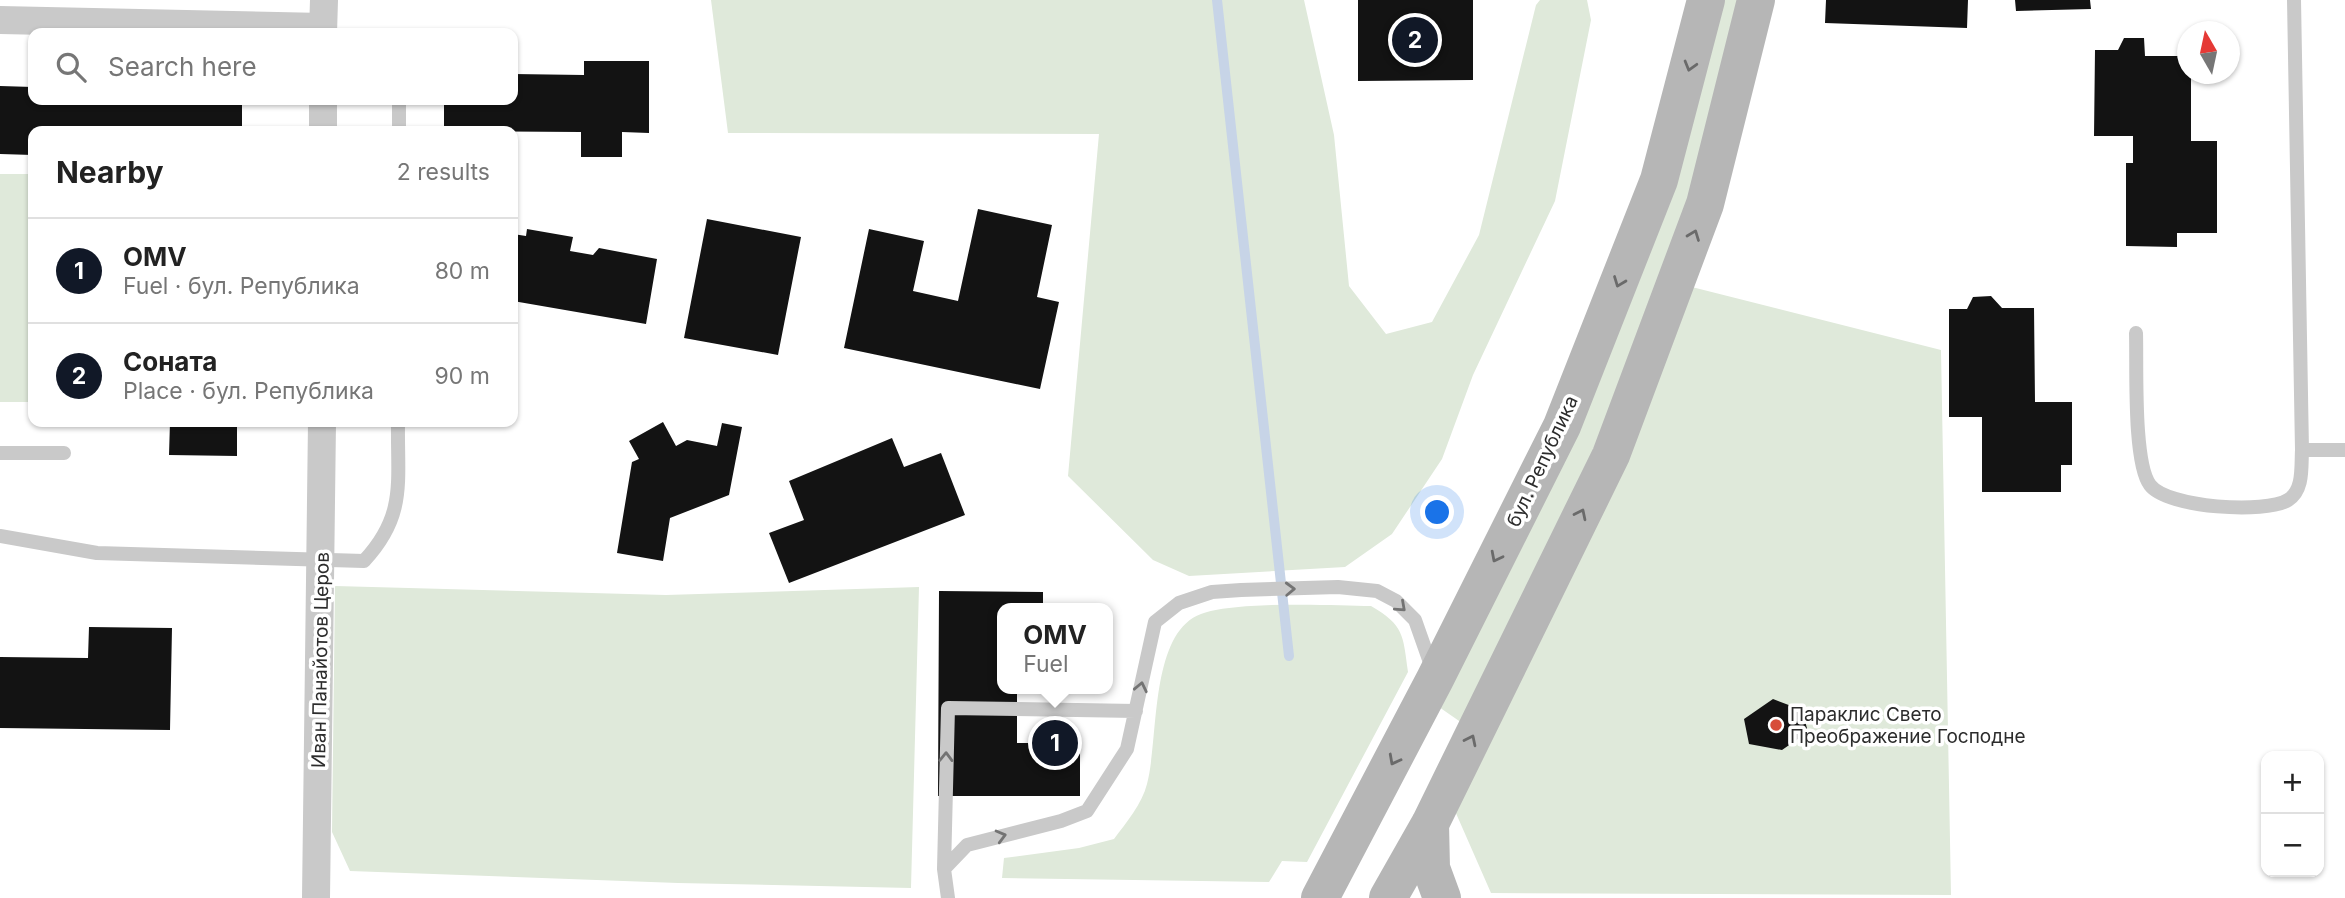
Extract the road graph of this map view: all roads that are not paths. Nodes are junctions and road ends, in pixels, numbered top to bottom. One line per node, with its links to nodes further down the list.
1 (1706, 0): 19 (street, бул. Република, one-way to 19)
2 (1756, 0): 21 (street, one-way to 2)
3 (2294, 0): 13 (lane)
4 (0, 20): 5 (street)
5 (328, 23)
6 (323, 105): 8 (street)
7 (399, 105): 9 (lane)
8 (323, 126)
9 (399, 126)
10 (2136, 333): 13 (lane)
11 (322, 427): 18 (street, Иван Панайотов Церов)
12 (398, 427): 18 (lane)
13 (2302, 450): 14 (lane)
14 (2345, 450)
15 (0, 453): 16 (lane)
16 (64, 453)
17 (0, 536): 18 (lane)
18 (322, 561): 23 (street, Иван Панайотов Церов)
19 (1435, 679): 20 (lane, one-way to 19); 25 (street, бул. Република, one-way to 25)
20 (1136, 711): 22 (lane, one-way to 20); 22 (lane, one-way to 20)
21 (1430, 824): 26 (street); 27 (street)
22 (944, 869): 24 (lane)
23 (316, 898)
24 (948, 898)
25 (1320, 898)
26 (1388, 898)
27 (1442, 898)

